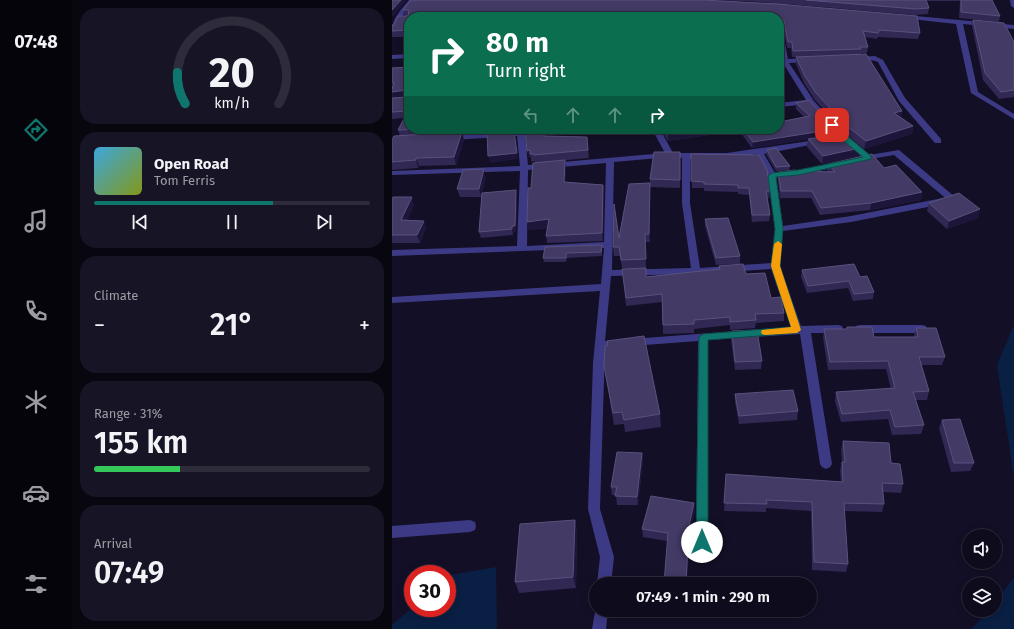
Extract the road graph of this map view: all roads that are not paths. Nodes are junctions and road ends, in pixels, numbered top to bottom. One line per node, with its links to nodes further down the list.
1 (412, 0): 5 (street)
2 (1013, 0): 3 (street)
3 (1014, 6)
4 (897, 16): 6 (street)
5 (394, 19): 8 (street)
6 (959, 22): 7 (street); 17 (street)
7 (1014, 27)
8 (392, 29)
9 (404, 56): 10 (street)
10 (392, 57)
11 (849, 59): 23 (street)
12 (817, 60): 13 (street)
13 (784, 61)
14 (784, 64): 15 (street)
15 (811, 102): 16 (street); 21 (street)
16 (784, 105)
17 (1014, 117)
18 (499, 134): 22 (street)
19 (520, 134): 29 (street)
20 (659, 134): 25 (street)
21 (835, 138): 24 (street); 27 (street)
22 (445, 139)
23 (938, 141)
24 (760, 153): 26 (street); 31 (street)
25 (670, 155): 26 (street); 28 (street)
26 (686, 157): 37 (street)
27 (868, 158): 31 (street); 32 (street)
28 (610, 160): 29 (street); 33 (street)
29 (524, 168): 30 (street); 34 (street)
30 (392, 173)
31 (772, 176): 32 (street)
32 (779, 229): 36 (street)
33 (609, 245): 34 (street); 38 (street)
34 (522, 248): 35 (street)
35 (392, 253)
36 (775, 266): 37 (street); 42 (street)
37 (696, 270): 38 (street)
38 (607, 273): 39 (street)
39 (606, 287): 40 (street); 44 (street)
40 (392, 300)
41 (922, 329): 42 (street)
42 (801, 330): 43 (street); 45 (street)
43 (703, 337): 44 (street); 48 (street)
44 (599, 345): 49 (street)
45 (826, 464)
46 (470, 526): 47 (street)
47 (392, 532)
48 (702, 542)
49 (605, 577)
50 (600, 617): 51 (street)
51 (599, 629)

